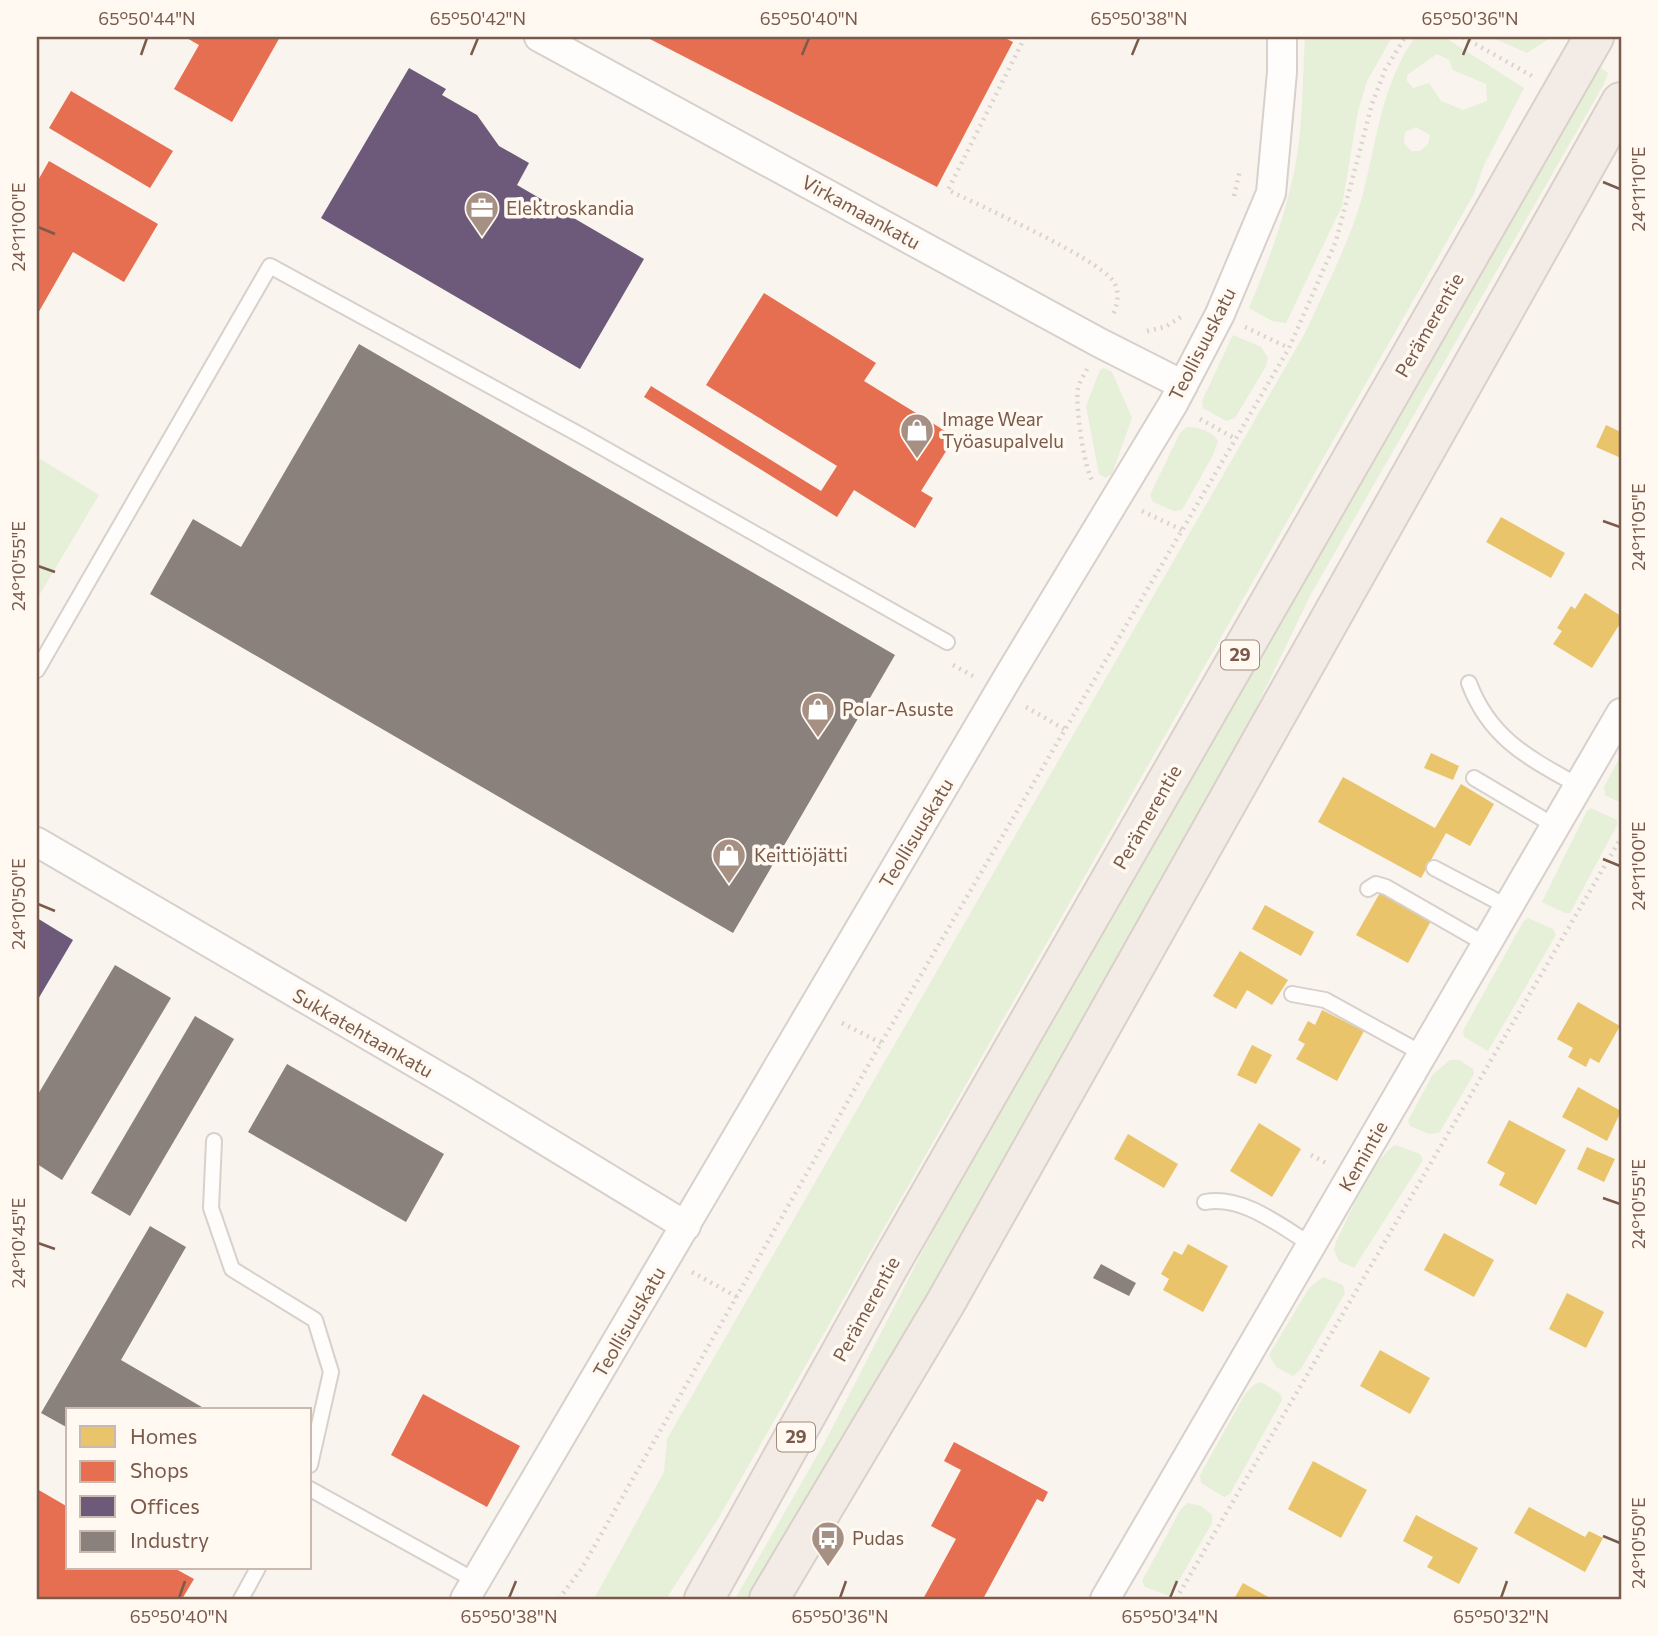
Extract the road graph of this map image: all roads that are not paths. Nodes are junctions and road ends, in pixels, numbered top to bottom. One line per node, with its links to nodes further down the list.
1 (539, 37): 5 (street, Virkamaankatu)
2 (1282, 37): 5 (street, Teollisuuskatu)
3 (1594, 37): 29 (highway, Perämerentie / 29)
4 (1621, 102): 30 (highway)
5 (1178, 394): 22 (street, Teollisuuskatu)
6 (947, 642): 7 (lane)
7 (37, 670)
8 (1469, 683): 11 (lane)
9 (1621, 713): 11 (street, Kemintie)
10 (1474, 778): 12 (lane)
11 (1579, 786): 12 (street, Kemintie)
12 (1555, 826): 16 (street, Kemintie)
13 (37, 842): 22 (street, Sukkatehtaankatu)
14 (1434, 868): 16 (lane)
15 (1368, 889): 17 (lane)
16 (1508, 907): 17 (street, Kemintie)
17 (1487, 945): 19 (street, Kemintie)
18 (1292, 994): 19 (lane)
19 (1423, 1054): 23 (street, Kemintie)
20 (214, 1140): 24 (lane)
21 (1205, 1202): 23 (lane)
22 (686, 1226): 27 (street, Teollisuuskatu)
23 (1312, 1245): 31 (street, Kemintie)
24 (312, 1456)
25 (312, 1490): 27 (lane)
26 (257, 1570): 28 (lane)
27 (471, 1590)
28 (241, 1599)
29 (704, 1599)
30 (769, 1599)
31 (1105, 1599)

